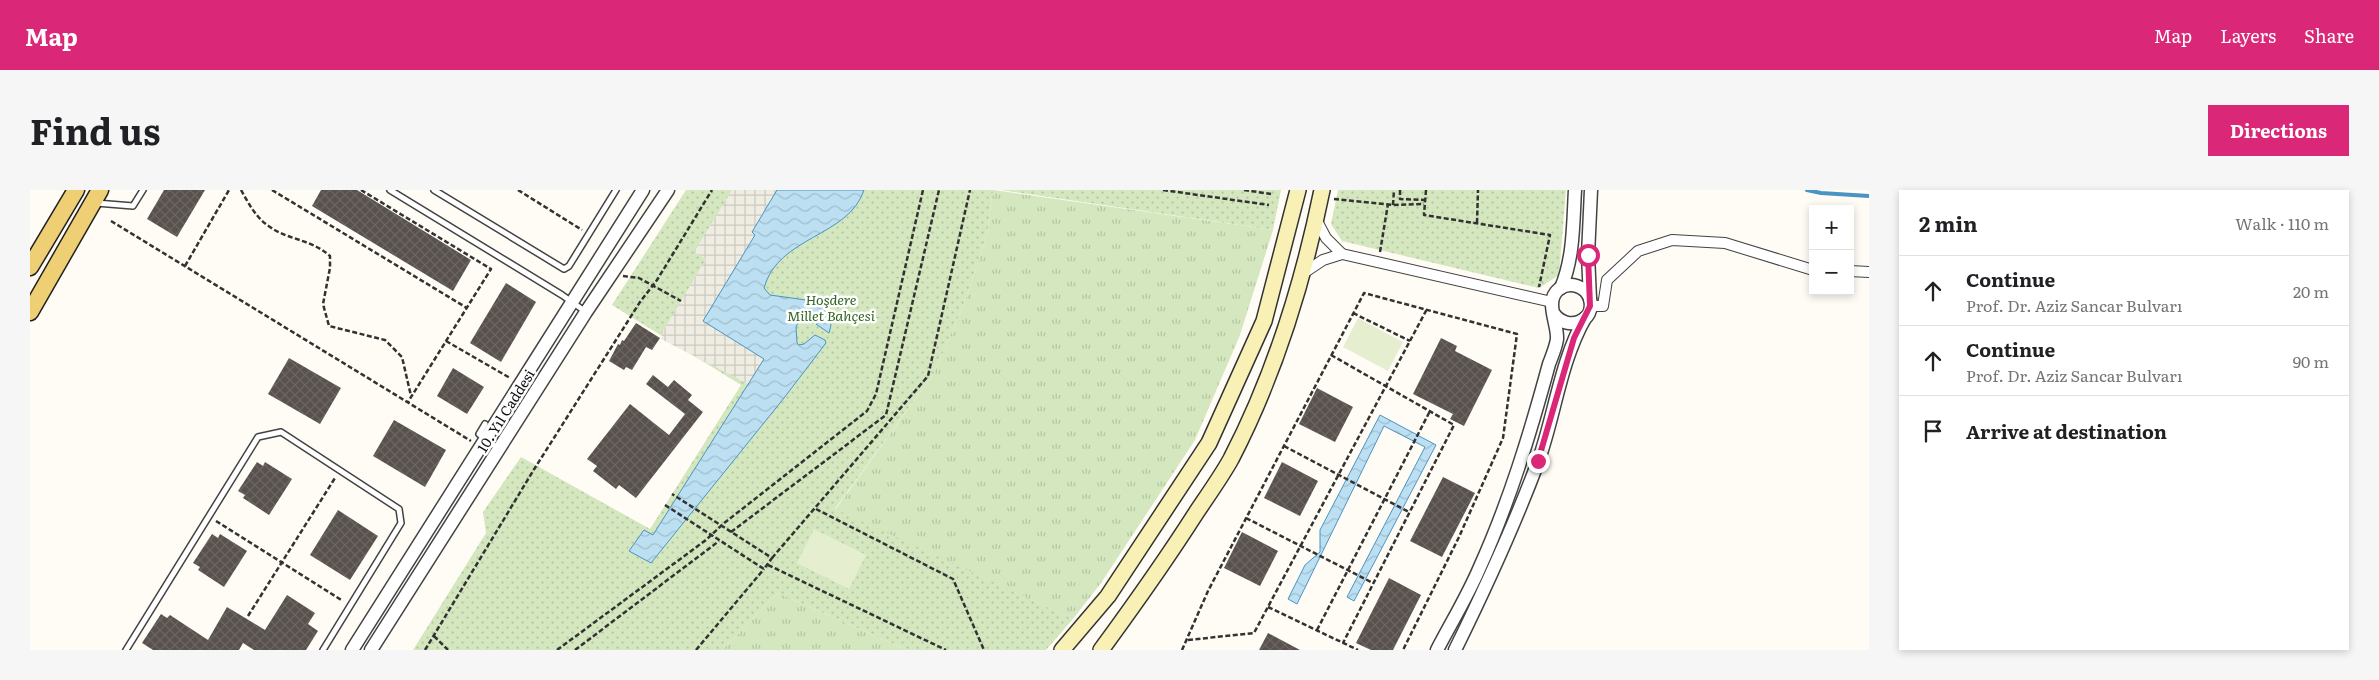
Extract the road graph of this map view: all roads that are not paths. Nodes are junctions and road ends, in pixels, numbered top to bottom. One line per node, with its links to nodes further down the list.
1 (76, 190): 15 (main road)
2 (143, 190): 12 (lane)
3 (390, 190): 21 (lane)
4 (434, 190): 5 (lane)
5 (616, 190)
6 (644, 190): 21 (street, 10. Yıl Caddesi)
7 (668, 190): 25 (street, 10. Yıl Caddesi)
8 (1298, 190): 33 (main road)
9 (1322, 190): 13 (main road)
10 (1575, 190): 20 (street)
11 (1590, 190): 23 (street)
12 (96, 196): 24 (main road)
13 (1316, 219): 14 (street); 19 (main road)
14 (1342, 254): 19 (street); 22 (street)
15 (30, 268)
16 (1809, 269): 23 (street)
17 (1854, 271): 18 (street)
18 (1869, 272)
19 (1302, 274): 34 (main road)
20 (1561, 288): 22 (street); 23 (street)
21 (572, 301): 25 (lane); 27 (street, 10. Yıl Caddesi)
22 (1553, 308): 23 (street); 35 (street)
23 (1589, 308): 36 (street)
24 (30, 312)
25 (586, 312): 28 (street, 10. Yıl Caddesi)
26 (485, 424): 27 (lane)
27 (482, 442): 28 (lane); 31 (street, 10. Yıl Caddesi)
28 (500, 449): 32 (street, 10. Yıl Caddesi)
29 (126, 650): 30 (lane)
30 (323, 650)
31 (352, 650)
32 (371, 650)
33 (1062, 650)
34 (1101, 650)
35 (1437, 650)
36 (1455, 650)

